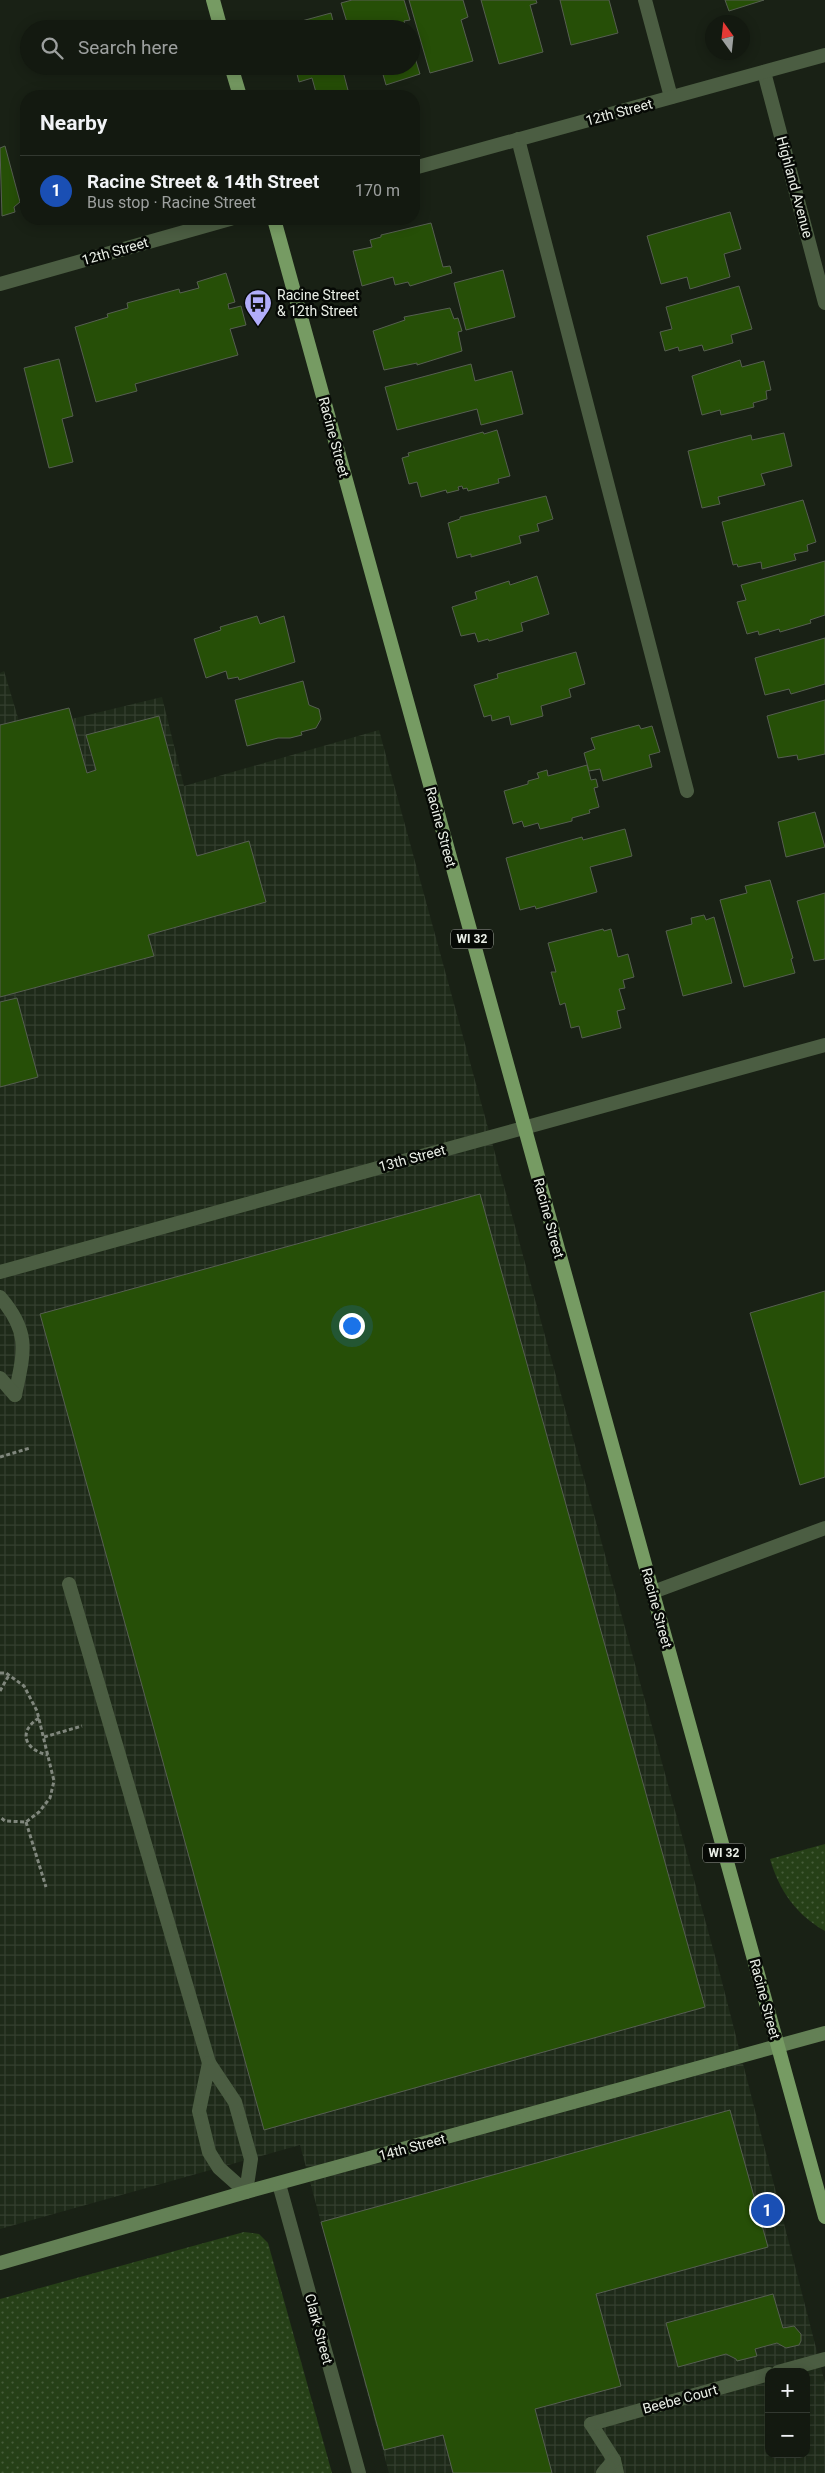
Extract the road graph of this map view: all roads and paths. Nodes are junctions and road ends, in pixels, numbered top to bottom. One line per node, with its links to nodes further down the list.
1 (213, 0): 3 (main road)
2 (645, 0): 8 (street)
3 (219, 20)
4 (825, 55): 5 (street, 12th Street)
5 (764, 72): 8 (street, 12th Street); 14 (street, Highland Avenue)
6 (234, 75): 7 (main road)
7 (238, 90)
8 (671, 98): 9 (street, 12th Street)
9 (518, 139): 10 (street, 12th Street); 15 (street)
10 (420, 166)
11 (209, 225): 13 (street, 12th Street)
12 (276, 225): 17 (main road, Racine Street / WI 32)
13 (0, 284)
14 (825, 302)
15 (687, 791)
16 (825, 1045): 17 (street, 13th Street)
17 (524, 1128): 18 (street, 13th Street); 25 (main road, Racine Street / WI 32)
18 (0, 1272)
19 (0, 1297): 20 (street)
20 (0, 1378)
21 (30, 1448): 22 (path)
22 (0, 1457)
23 (825, 1528): 25 (street)
24 (69, 1584): 30 (street)
25 (653, 1592): 37 (main road, Racine Street / WI 32)
26 (0, 1673): 27 (path)
27 (9, 1675): 28 (path); 29 (path)
28 (0, 1691)
29 (39, 1718): 31 (path); 32 (path)
30 (109, 1719): 31 (path); 38 (street)
31 (44, 1737): 32 (path)
32 (48, 1756): 34 (path)
33 (0, 1817): 34 (path)
34 (26, 1822): 35 (path)
35 (46, 1887)
36 (825, 2033): 37 (main road, 14th Street)
37 (778, 2046): 39 (main road, 14th Street); 41 (main road, Racine Street / WI 32)
38 (209, 2063): 40 (street); 40 (street)
39 (279, 2184): 40 (main road, 14th Street); 47 (street, Clark Street)
40 (246, 2192): 42 (main road, 14th Street)
41 (825, 2217)
42 (0, 2262)
43 (825, 2359): 44 (street)
44 (792, 2368)
45 (765, 2375): 46 (street, Beebe Court)
46 (616, 2467): 48 (street)
47 (359, 2473)
48 (603, 2473)

